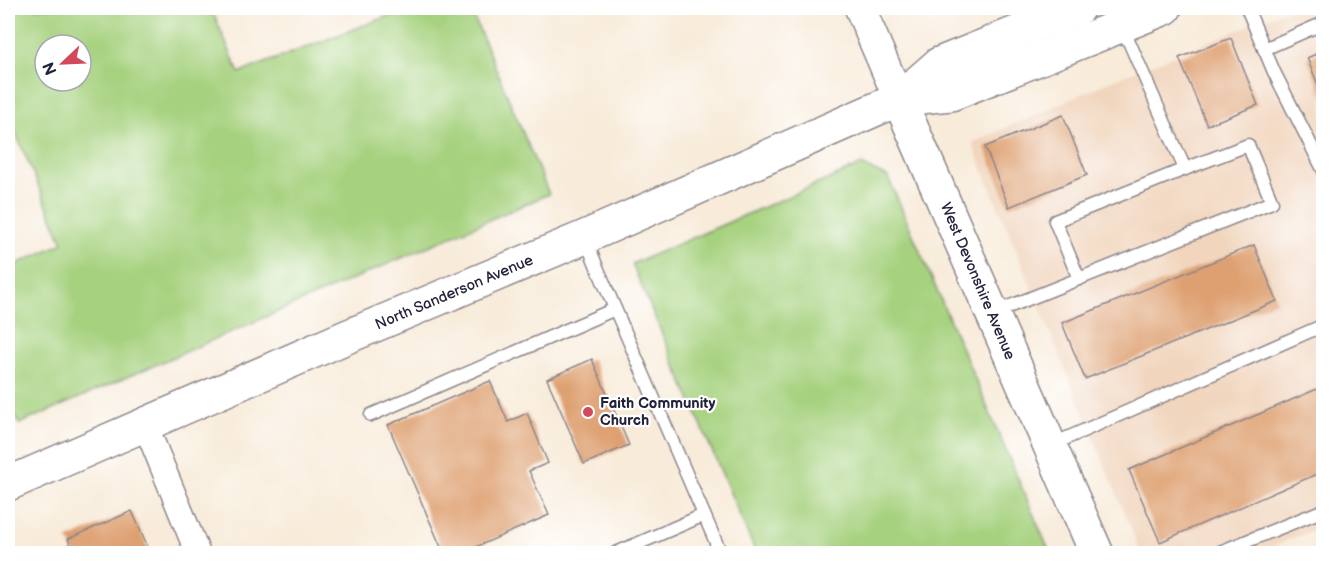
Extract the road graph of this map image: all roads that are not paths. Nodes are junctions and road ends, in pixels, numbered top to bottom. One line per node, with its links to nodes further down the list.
1 (860, 8): 8 (street, West Devonshire Avenue)
2 (1078, 8): 8 (main road, North Sanderson Avenue)
3 (1165, 8): 6 (main road, North Sanderson Avenue)
4 (1247, 8): 7 (lane)
5 (1323, 23): 7 (lane)
6 (1122, 25): 8 (main road, North Sanderson Avenue); 9 (lane)
7 (1264, 49): 10 (lane)
8 (899, 99): 11 (main road, North Sanderson Avenue); 14 (main road, West Devonshire Avenue)
9 (1185, 169): 12 (lane); 12 (lane)
10 (1323, 171)
11 (585, 237): 13 (lane); 17 (main road, North Sanderson Avenue)
12 (1079, 279): 14 (lane)
13 (615, 309): 16 (lane); 21 (lane)
14 (992, 313): 18 (main road, West Devonshire Avenue)
15 (1323, 325): 18 (lane)
16 (370, 415)
17 (145, 424): 19 (main road, North Sanderson Avenue); 22 (street)
18 (1050, 446): 25 (main road, West Devonshire Avenue)
19 (8, 484)
20 (1323, 510): 26 (lane)
21 (704, 515): 23 (lane); 24 (lane)
22 (198, 554)
23 (614, 554)
24 (721, 554)
25 (1097, 554)
26 (1215, 554)

